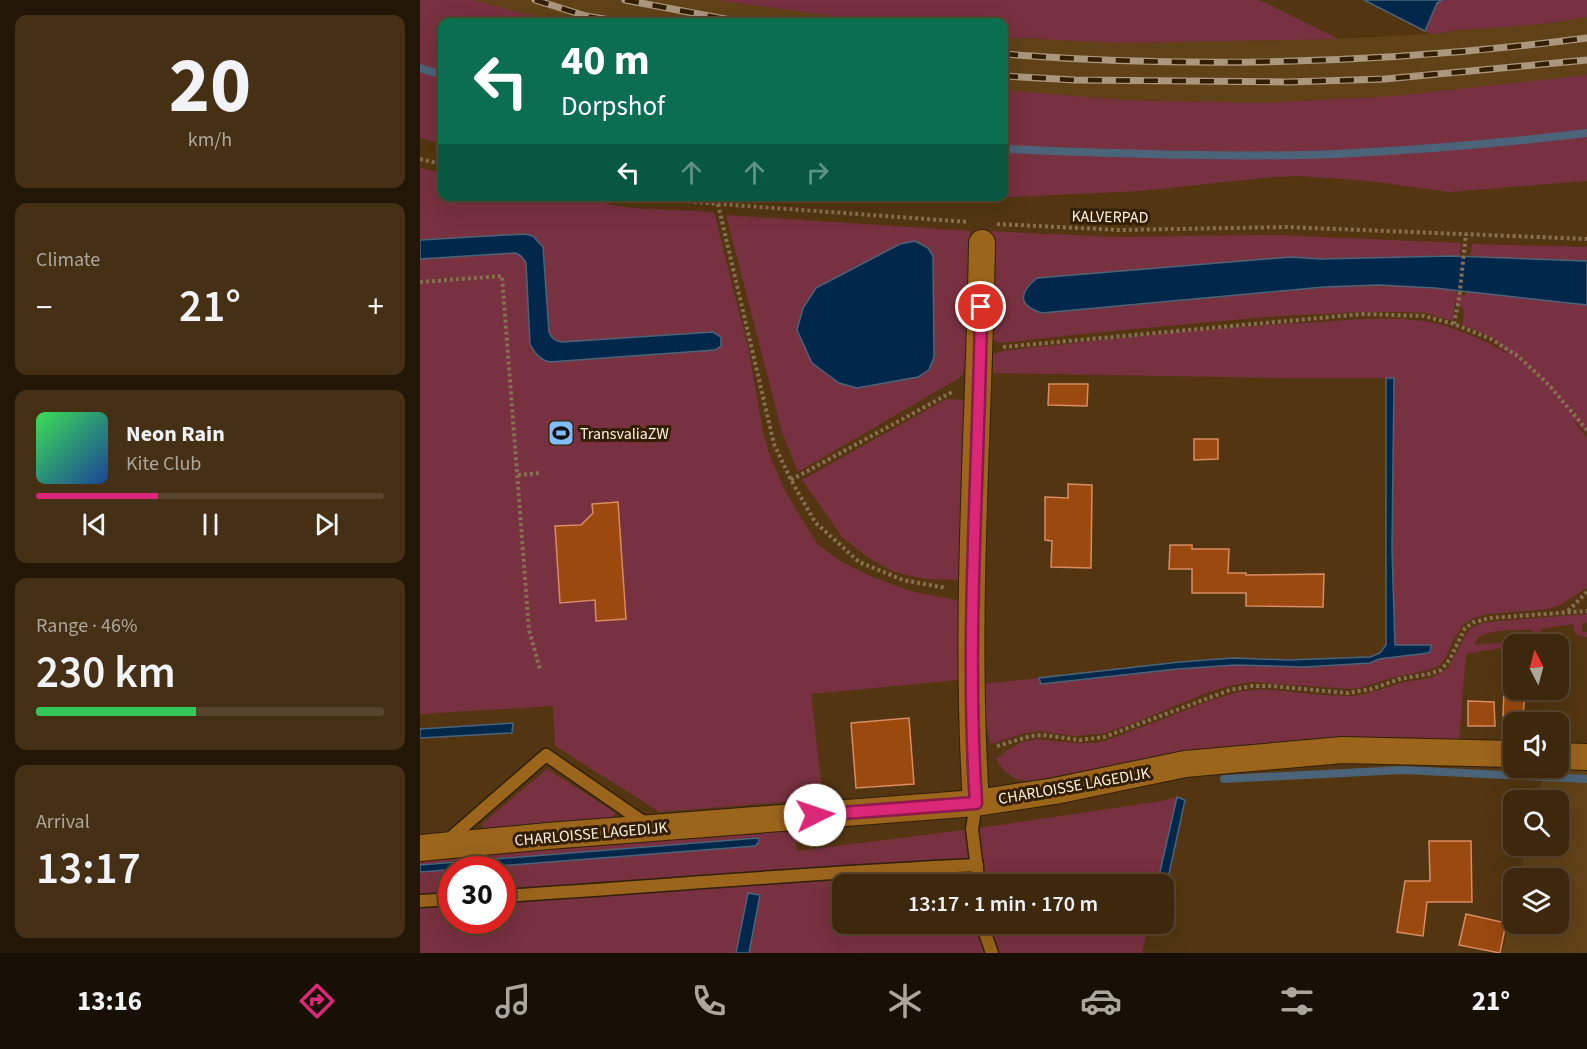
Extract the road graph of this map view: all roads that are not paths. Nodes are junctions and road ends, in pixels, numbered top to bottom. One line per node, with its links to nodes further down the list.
1 (983, 229): 5 (street)
2 (1503, 754): 5 (street, CHARLOISSE LAGEDIJK)
3 (1569, 756): 4 (street)
4 (1587, 757)
5 (976, 803): 6 (street, CHARLOISSE LAGEDIJK); 8 (lane)
6 (651, 828): 7 (street, CHARLOISSE LAGEDIJK); 7 (lane)
7 (431, 847)
8 (977, 865): 9 (lane); 10 (lane)
9 (978, 874)
10 (516, 895)
11 (438, 900): 12 (lane)
12 (420, 901)
13 (985, 934): 14 (lane)
14 (992, 953)

